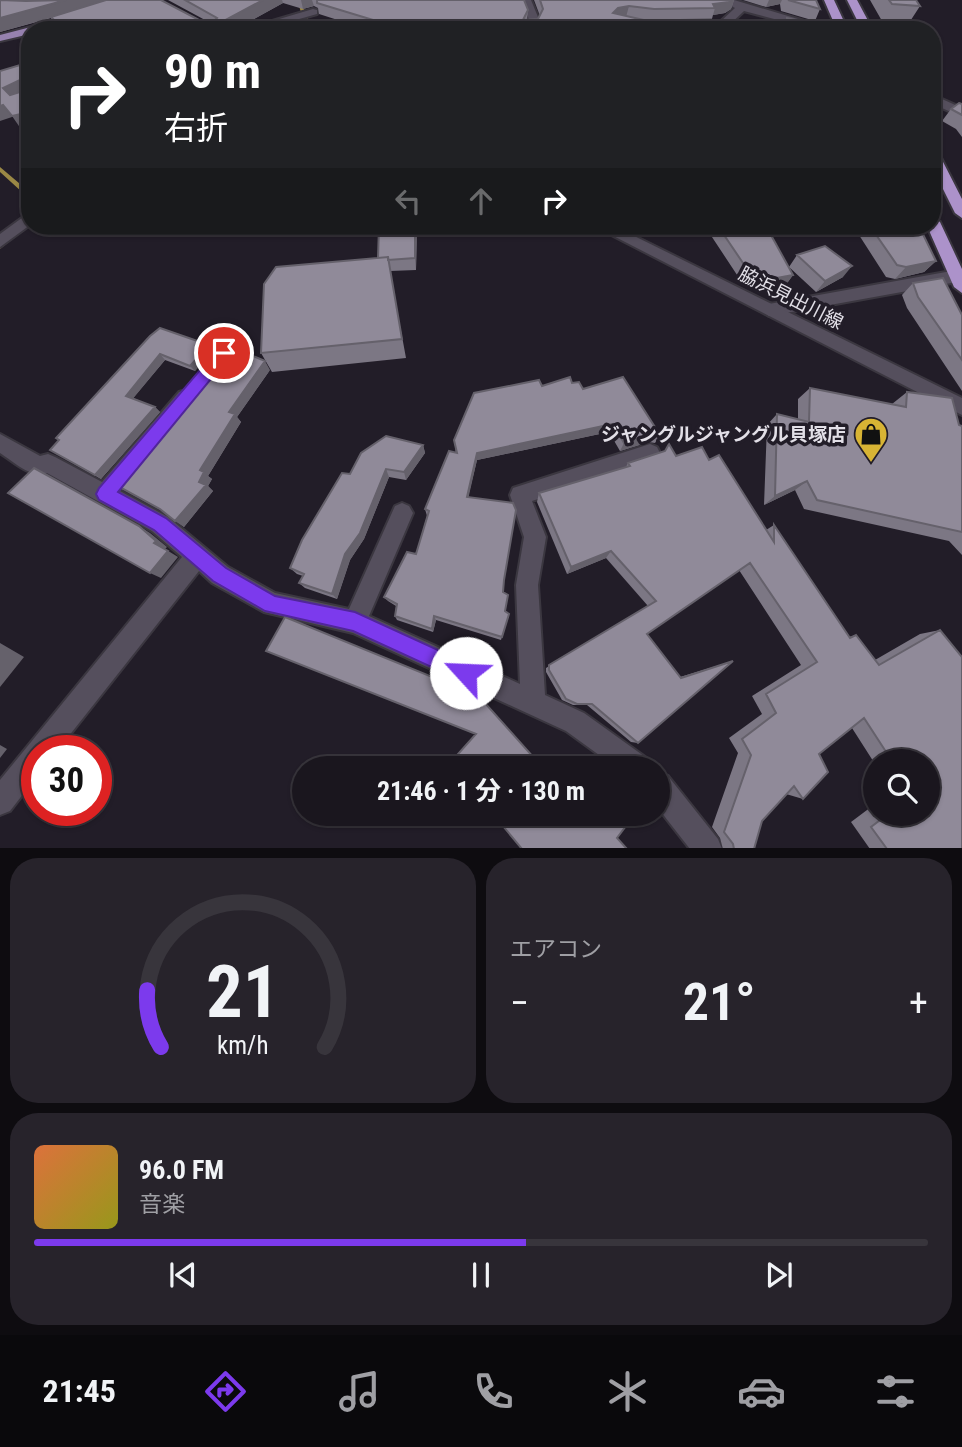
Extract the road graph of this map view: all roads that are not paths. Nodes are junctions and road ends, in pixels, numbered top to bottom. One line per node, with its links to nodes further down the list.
1 (526, 0): 10 (street)
2 (725, 0): 5 (street)
3 (829, 0): 13 (highway)
4 (852, 0): 14 (highway)
5 (741, 8): 11 (street); 12 (street)
6 (95, 12): 8 (main road)
7 (313, 12): 9 (street)
8 (72, 21)
9 (280, 21)
10 (535, 21)
11 (727, 21)
12 (794, 21)
13 (839, 21)
14 (862, 21)
15 (21, 33): 16 (main road)
16 (0, 38)
17 (941, 103): 18 (street)
18 (962, 113)
19 (941, 172): 20 (highway)
20 (962, 213)
21 (21, 224): 24 (street)
22 (620, 235): 26 (street, 脇浜見出川線)
23 (939, 235): 25 (highway)
24 (0, 242)
25 (959, 281): 26 (street)
26 (769, 310): 28 (street, 脇浜見出川線)
27 (198, 383): 31 (street)
28 (962, 407)
29 (0, 443): 31 (street)
30 (650, 453): 35 (street)
31 (105, 494): 33 (street)
32 (402, 513): 34 (street)
33 (198, 555): 34 (street); 36 (street)
34 (355, 622): 35 (street)
35 (533, 703): 37 (street)
36 (53, 735)
37 (622, 756)
38 (21, 775): 39 (street)
39 (0, 801)
40 (670, 801): 41 (street)
41 (707, 848)

